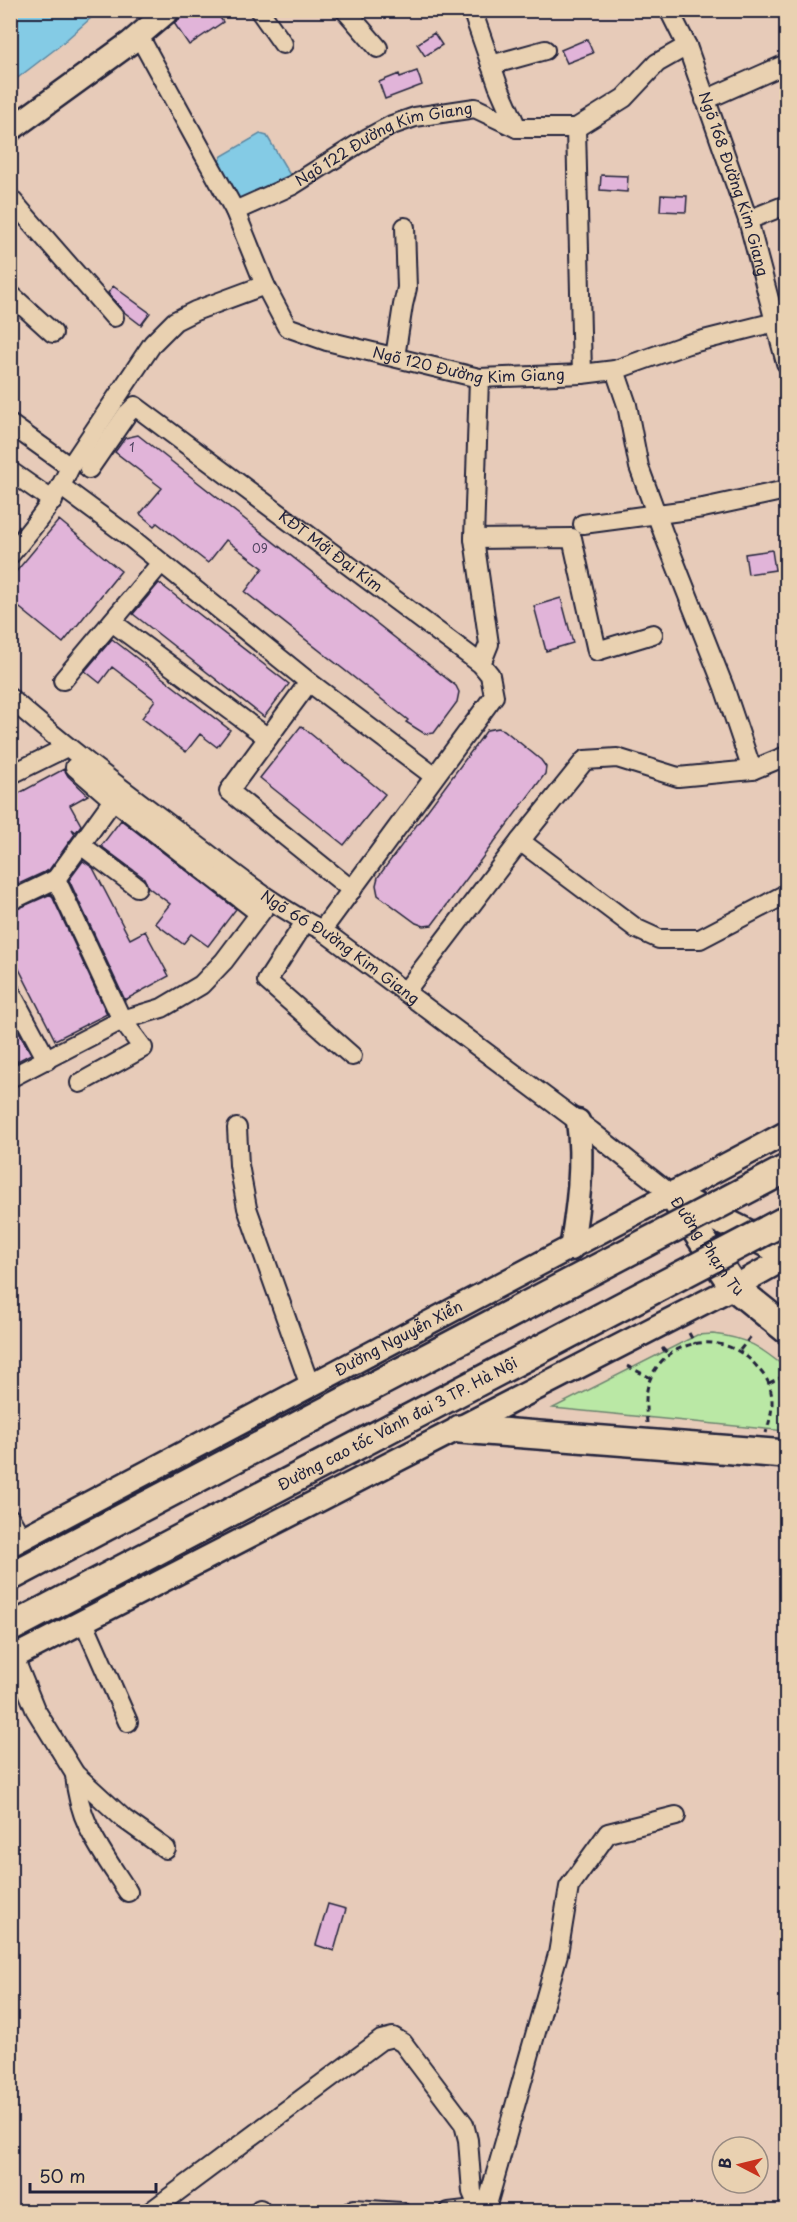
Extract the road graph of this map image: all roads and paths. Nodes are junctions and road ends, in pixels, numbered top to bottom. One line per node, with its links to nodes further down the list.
1 (169, 10): 6 (main road)
2 (259, 10): 7 (street)
3 (345, 10): 9 (street)
4 (472, 10): 12 (street)
5 (669, 10): 8 (street, Ngõ 168 Đường Kim Giang)
6 (139, 36): 16 (main road); 19 (street, Ngõ 120 Đường Kim Giang)
7 (283, 44)
8 (687, 46): 13 (street, Ngõ 168 Đường Kim Giang); 15 (street)
9 (378, 48)
10 (545, 50): 12 (street)
11 (786, 64): 13 (street)
12 (492, 65): 14 (street)
13 (705, 100): 20 (street, Ngõ 168 Đường Kim Giang)
14 (516, 128): 15 (street, Ngõ 122 Đường Kim Giang); 19 (street, Ngõ 122 Đường Kim Giang)
15 (576, 128): 30 (street)
16 (10, 130)
17 (10, 198): 24 (street)
18 (786, 205): 20 (street)
19 (235, 211): 22 (street, Ngõ 120 Đường Kim Giang)
20 (748, 220): 25 (street, Ngõ 168 Đường Kim Giang)
21 (405, 228): 27 (street)
22 (265, 285): 27 (street, Ngõ 120 Đường Kim Giang); 33 (street)
23 (10, 294): 26 (street)
24 (114, 317)
25 (776, 322): 28 (street, Ngõ 168 Đường Kim Giang); 29 (street, Ngõ 120 Đường Kim Giang)
26 (53, 333)
27 (395, 357): 31 (street, Ngõ 120 Đường Kim Giang)
28 (786, 363)
29 (615, 370): 30 (street, Ngõ 120 Đường Kim Giang); 38 (street)
30 (582, 374): 31 (street, Ngõ 120 Đường Kim Giang)
31 (479, 378): 40 (street)
32 (10, 424): 33 (street)
33 (70, 467): 37 (street)
34 (89, 469): 45 (street, KĐT Mới Đại Kim)
35 (10, 471): 37 (street)
36 (786, 490): 38 (street)
37 (57, 494): 41 (street); 42 (street)
38 (657, 515): 39 (street); 53 (street)
39 (583, 524)
40 (474, 539): 44 (street); 45 (street)
41 (10, 555)
42 (160, 562): 43 (street); 47 (street)
43 (112, 622): 46 (street); 50 (street)
44 (652, 634)
45 (481, 664): 55 (street, KĐT Mới Đại Kim)
46 (63, 680)
47 (309, 682): 50 (street); 55 (street)
48 (10, 698): 51 (street, Ngõ 66 Đường Kim Giang)
49 (37, 734): 51 (street)
50 (268, 738): 61 (street)
51 (63, 749): 54 (street); 56 (street); 64 (street, Ngõ 66 Đường Kim Giang)
52 (786, 756): 53 (street)
53 (752, 770): 57 (street)
54 (10, 775)
55 (434, 776): 61 (street, KĐT Mới Đại Kim)
56 (113, 800): 58 (street); 64 (street)
57 (520, 841): 62 (street); 68 (street)
58 (81, 845): 59 (street); 60 (street)
59 (56, 879): 63 (street); 69 (street)
60 (137, 887)
61 (352, 891): 66 (street, KĐT Mới Đại Kim)
62 (786, 894)
63 (10, 901)
64 (265, 907): 65 (street, Ngõ 66 Đường Kim Giang); 69 (street)
65 (305, 922): 66 (street, Ngõ 66 Đường Kim Giang); 70 (street)
66 (322, 930): 68 (street, Ngõ 66 Đường Kim Giang)
67 (10, 991): 71 (street)
68 (405, 992): 74 (street, Ngõ 66 Đường Kim Giang)
69 (122, 1020): 71 (street); 73 (street)
70 (352, 1056)
71 (47, 1060): 72 (street)
72 (10, 1078)
73 (80, 1083)
74 (578, 1121): 78 (street, Ngõ 66 Đường Kim Giang); 80 (main road)
75 (237, 1128): 95 (street)
76 (786, 1133): 78 (main road, Đường Nguyễn Xiển)
77 (786, 1170): 103 (highway, bridge)
78 (672, 1195): 80 (main road, Đường Nguyễn Xiển); 81 (highway, Đường Phạm Tu); 83 (highway, Đường Phạm Tu)
79 (786, 1220): 105 (highway, Đường cao tốc Vành đai 3 TP. Hà Nội, bridge)
80 (571, 1249): 95 (main road, Đường Nguyễn Xiển)
81 (786, 1253)
82 (786, 1258): 83 (main road)
83 (734, 1287): 84 (highway, Đường Phạm Tu); 97 (main road)
84 (786, 1329)
85 (689, 1333): 87 (path)
86 (752, 1335): 89 (path)
87 (695, 1344): 89 (path); 90 (path)
88 (662, 1348): 90 (path)
89 (740, 1350): 94 (path)
90 (669, 1355): 93 (path)
91 (627, 1366): 93 (path)
92 (786, 1375): 94 (path)
93 (651, 1378): 96 (path)
94 (769, 1383): 98 (path)
95 (310, 1386): 102 (main road, Đường Nguyễn Xiển)
96 (647, 1424)
97 (460, 1429): 99 (highway); 100 (main road)
98 (765, 1434)
99 (786, 1454)
100 (302, 1510): 104 (main road); 106 (main road)
101 (10, 1518): 102 (street)
102 (16, 1542)
103 (10, 1577)
104 (84, 1622): 107 (main road); 108 (street)
105 (10, 1628)
106 (10, 1633)
107 (12, 1658): 109 (street)
108 (128, 1722)
109 (75, 1774): 111 (street); 112 (street)
110 (676, 1816): 117 (street)
111 (166, 1849)
112 (128, 1892)
113 (354, 2209): 115 (street)
114 (150, 2211): 117 (street)
115 (401, 2211)
116 (449, 2211): 117 (street)
117 (485, 2211)

